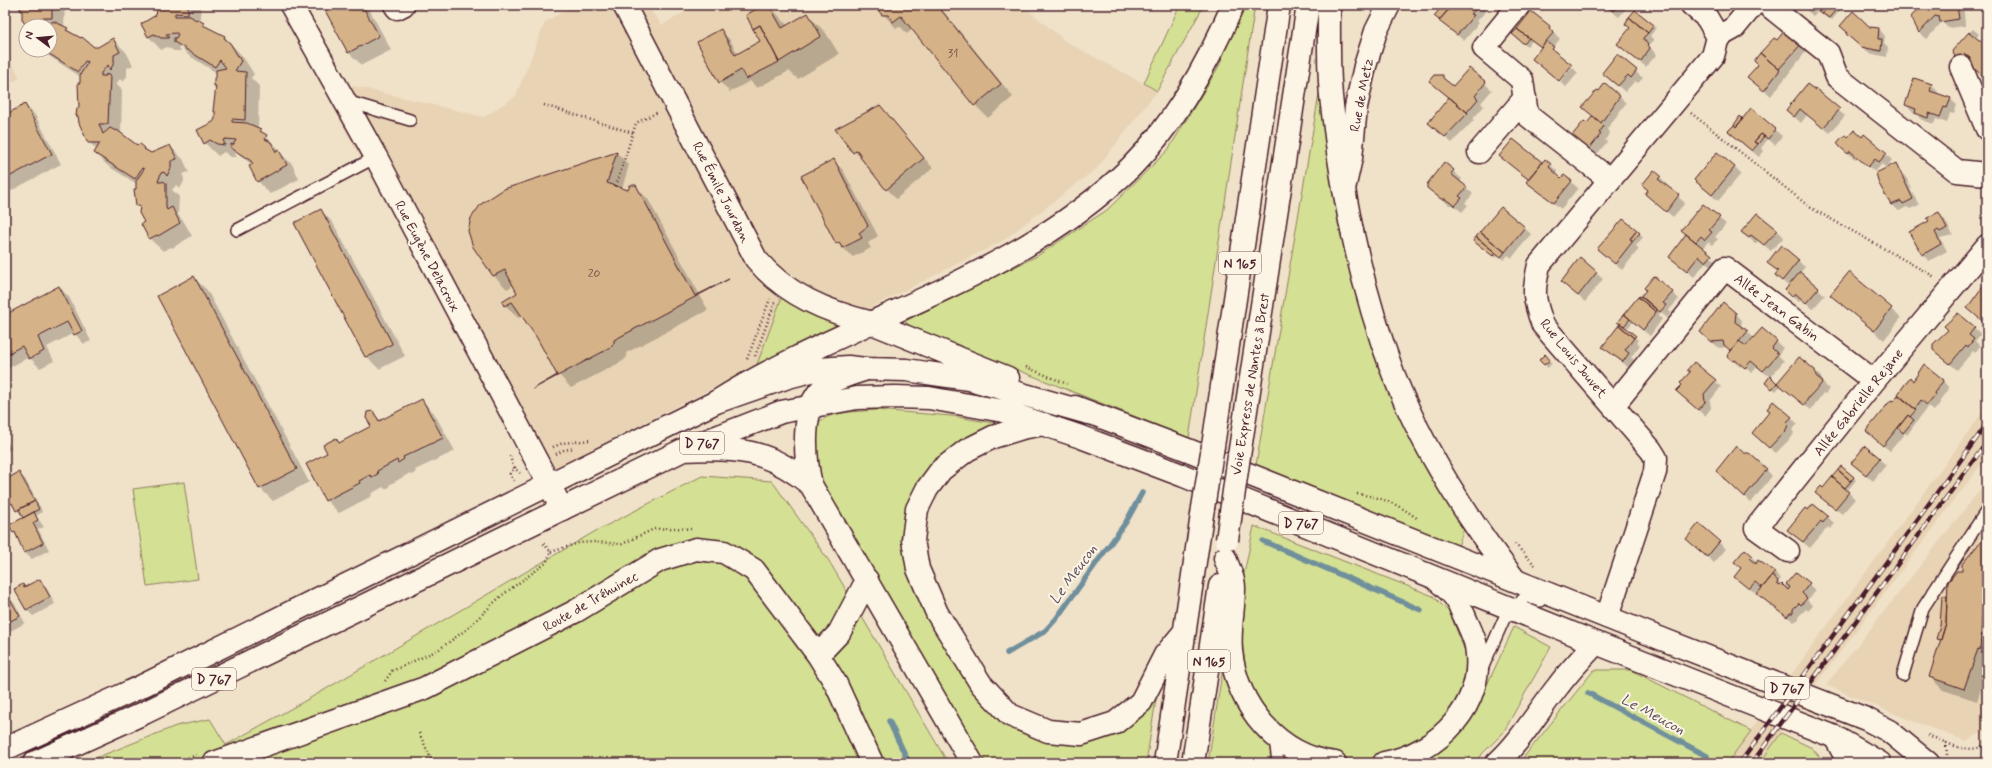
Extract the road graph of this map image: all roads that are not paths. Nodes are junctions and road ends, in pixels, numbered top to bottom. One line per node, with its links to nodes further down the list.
1 (291, 5): 17 (main road, Rue Eugène Delacroix)
2 (395, 5): 3 (main road)
3 (403, 5)
4 (624, 5): 27 (main road, Rue Émile Jourdan)
5 (1233, 5): 27 (main road)
6 (1279, 5): 48 (main road, Voie Express de Nantes à Brest / N 165, bridge)
7 (1308, 5): 40 (main road, Voie Express de Nantes à Brest / N 165, bridge)
8 (1329, 5): 24 (main road)
9 (1389, 5): 24 (main road, Rue de Metz)
10 (1519, 5): 16 (main road)
11 (1692, 5): 14 (main road)
12 (1753, 5): 14 (main road)
13 (1768, 5): 22 (main road)
14 (1718, 37): 23 (main road, Rue Louis Jouvet)
15 (1961, 68): 19 (main road)
16 (1525, 98): 20 (main road); 23 (main road)
17 (345, 101): 18 (lane); 21 (main road, Rue Eugène Delacroix)
18 (410, 120)
19 (1987, 129)
20 (1479, 152)
21 (376, 157): 25 (lane); 36 (main road, Rue Eugène Delacroix)
22 (1987, 174)
23 (1610, 180): 32 (main road, Rue Louis Jouvet)
24 (1344, 189): 44 (main road)
25 (238, 230)
26 (1987, 246): 29 (main road, Allée Gabrielle Rejane)
27 (872, 323): 30 (main road); 33 (main road, Rue Émile Jourdan)
28 (866, 369): 30 (main road, D 767); 31 (main road); 33 (main road, D 767)
29 (1874, 381): 32 (main road, Allée Jean Gabin); 41 (main road, Allée Gabrielle Rejane)
30 (716, 402): 36 (main road, D 767)
31 (811, 406): 34 (main road, D 767); 35 (main road, D 767); 37 (main road)
32 (1613, 406): 47 (main road, Rue Louis Jouvet)
33 (1088, 413): 44 (main road, D 767)
34 (1044, 424): 42 (main road, D 767); 48 (main road)
35 (683, 450): 37 (main road); 38 (main road, D 767)
36 (550, 484): 38 (main road, Rue Eugène Delacroix); 55 (main road, D 767)
37 (811, 485): 43 (main road)
38 (562, 509): 58 (main road, D 767)
39 (1987, 510): 51 (lane)
40 (1226, 549): 53 (main road); 62 (main road, Voie Express de Nantes à Brest / N 165)
41 (1788, 551)
42 (1436, 579): 46 (main road, D 767); 52 (main road)
43 (867, 580): 50 (main road); 60 (main road)
44 (1515, 580): 45 (main road, D 767)
45 (1567, 602): 46 (lane); 47 (main road, D 767)
46 (1514, 610): 49 (main road, D 767); 52 (lane)
47 (1607, 617): 68 (main road, D 767)
48 (1185, 630): 61 (main road, Voie Express de Nantes à Brest / N 165)
49 (1596, 643): 54 (main road, D 767); 66 (main road)
50 (818, 655): 56 (main road, Route de Tréhuinec); 59 (main road, Route de Tréhuinec)
51 (1903, 675)
52 (1475, 685): 65 (main road)
53 (1275, 736): 63 (lane); 64 (main road)
54 (1835, 737): 57 (main road, D 767); 67 (main road)
55 (5, 749)
56 (208, 758)
57 (1876, 762)
58 (34, 763)
59 (872, 763)
60 (972, 763)
61 (1165, 763)
62 (1193, 763)
63 (1278, 763)
64 (1330, 763)
65 (1384, 763)
66 (1497, 763)
67 (1849, 763)
68 (1928, 763)

